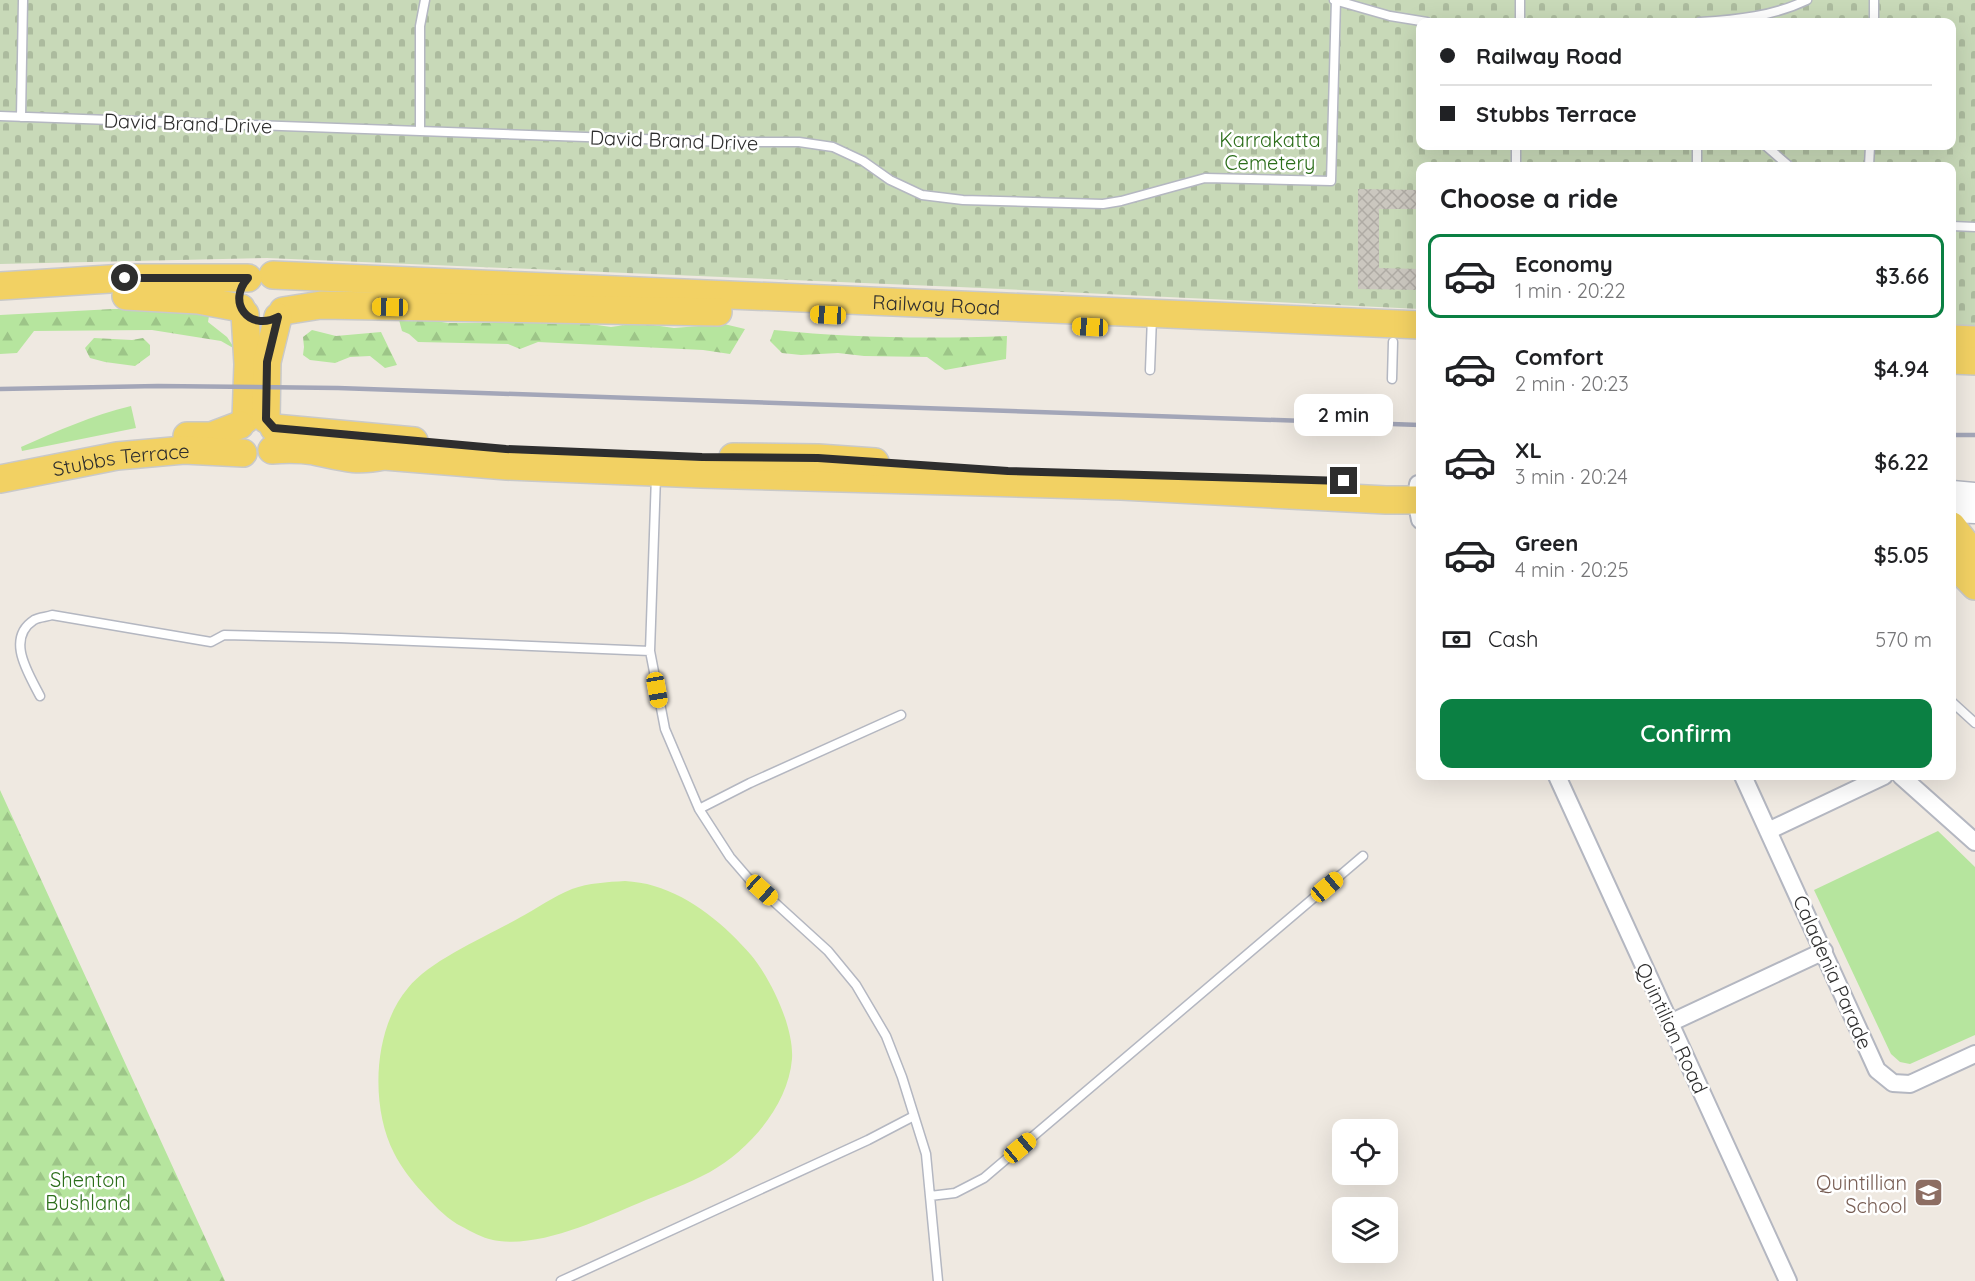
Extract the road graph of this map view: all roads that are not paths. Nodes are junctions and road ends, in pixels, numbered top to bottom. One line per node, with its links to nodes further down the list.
1 (23, 0): 12 (lane)
2 (425, 0): 13 (lane)
3 (1335, 0): 10 (lane); 13 (lane, David Brand Drive)
4 (1520, 0): 7 (lane)
5 (1807, 0): 8 (lane)
6 (1874, 0): 9 (lane)
7 (1520, 18)
8 (1744, 18)
9 (1874, 18)
10 (1416, 20)
11 (0, 117): 12 (lane, David Brand Drive)
12 (21, 117): 13 (lane, David Brand Drive)
13 (420, 131)
14 (1771, 150): 15 (lane)
15 (1785, 162)
16 (1956, 226): 17 (lane)
17 (1975, 227)
18 (260, 277): 19 (main road, Railway Road); 21 (main road); 22 (main road); 23 (main road, Railway Road)
19 (0, 286)
20 (0, 301): 21 (main road)
21 (243, 311): 22 (main road); 31 (main road)
22 (281, 314): 23 (main road, Railway Road); 31 (main road)
23 (1152, 322): 24 (main road, Railway Road); 29 (lane)
24 (1412, 330): 30 (lane)
25 (1956, 339): 26 (main road)
26 (1975, 340)
27 (1956, 360): 28 (main road)
28 (1975, 361)
29 (1150, 370)
30 (1392, 379)
31 (259, 428): 32 (main road, Stubbs Terrace); 33 (main road, Stubbs Terrace); 34 (main road, Stubbs Terrace); 37 (main road, Stubbs Terrace)
32 (0, 466)
33 (656, 472): 38 (main road, Stubbs Terrace); 45 (lane)
34 (0, 479)
35 (1956, 493): 36 (street)
36 (1975, 495)
37 (1416, 497)
38 (1416, 497)
39 (1956, 510): 40 (street)
40 (1975, 511)
41 (1956, 531): 42 (main road)
42 (1975, 556)
43 (1956, 566): 44 (main road)
44 (1975, 586)
45 (650, 651): 46 (lane); 54 (lane)
46 (40, 696)
47 (1956, 706): 49 (lane)
48 (901, 715): 54 (lane)
49 (1975, 723)
50 (1559, 780): 59 (street, Quintilian Road)
51 (1745, 780): 55 (street, Caladenia Parade)
52 (1876, 780): 55 (street)
53 (1905, 780): 56 (street)
54 (699, 809): 61 (lane)
55 (1768, 831): 58 (street, Caladenia Parade)
56 (1975, 842)
57 (1363, 856): 62 (lane)
58 (1824, 951): 59 (street); 60 (street, Caladenia Parade)
59 (1670, 1023): 65 (street, Quintilian Road)
60 (1975, 1054)
61 (914, 1116): 62 (lane); 63 (lane)
62 (930, 1196): 64 (lane)
63 (561, 1281)
64 (938, 1281)
65 (1788, 1281)

